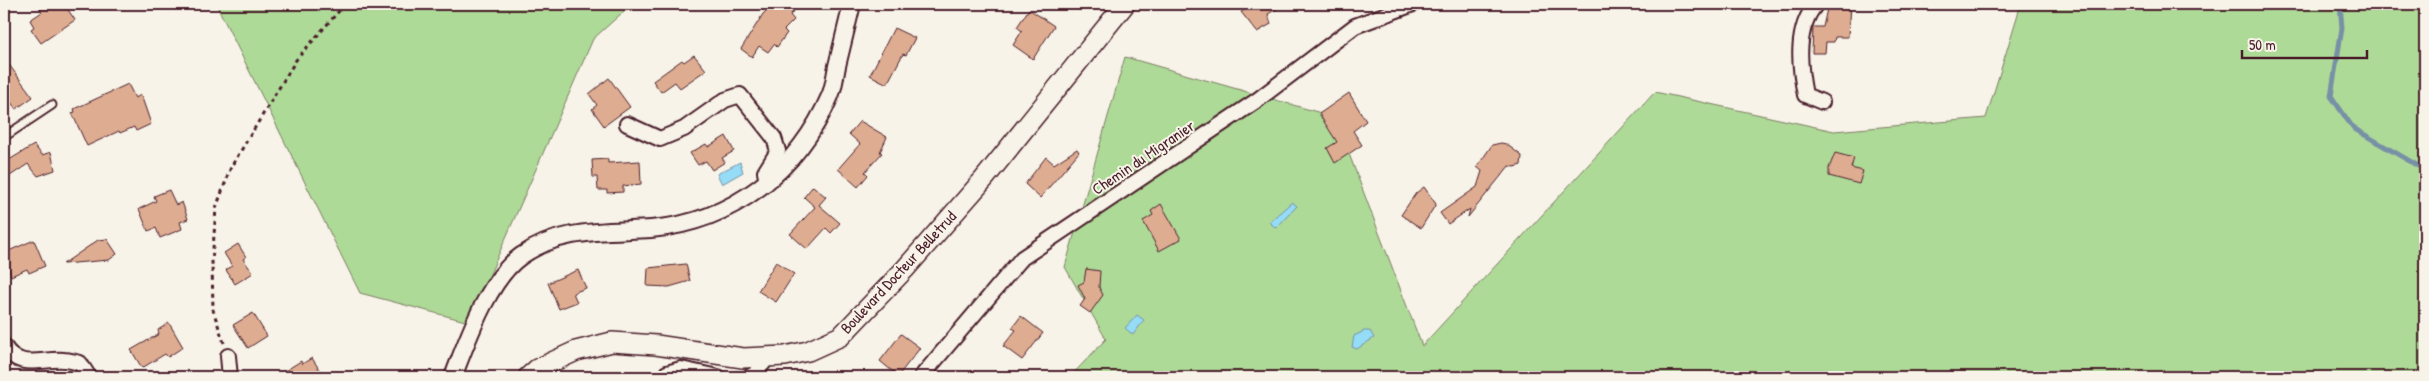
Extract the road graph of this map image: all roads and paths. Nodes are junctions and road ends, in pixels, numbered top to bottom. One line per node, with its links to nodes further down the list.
1 (345, 4): 12 (path)
2 (852, 4): 10 (street)
3 (1124, 4): 13 (main road, Boulevard Docteur Belletrud)
4 (1413, 4): 21 (street, Chemin du Migranier)
5 (1816, 4): 6 (street)
6 (1822, 102)
7 (52, 105): 9 (lane)
8 (627, 124): 10 (street)
9 (4, 137)
10 (768, 183): 16 (street)
11 (4, 346): 14 (street)
12 (228, 356): 15 (street)
13 (768, 357): 17 (main road, Boulevard Docteur Belletrud); 20 (street)
14 (89, 377)
15 (230, 377)
16 (452, 377)
17 (528, 377)
18 (666, 377): 19 (street)
19 (718, 377)
20 (749, 377)
21 (922, 377)

